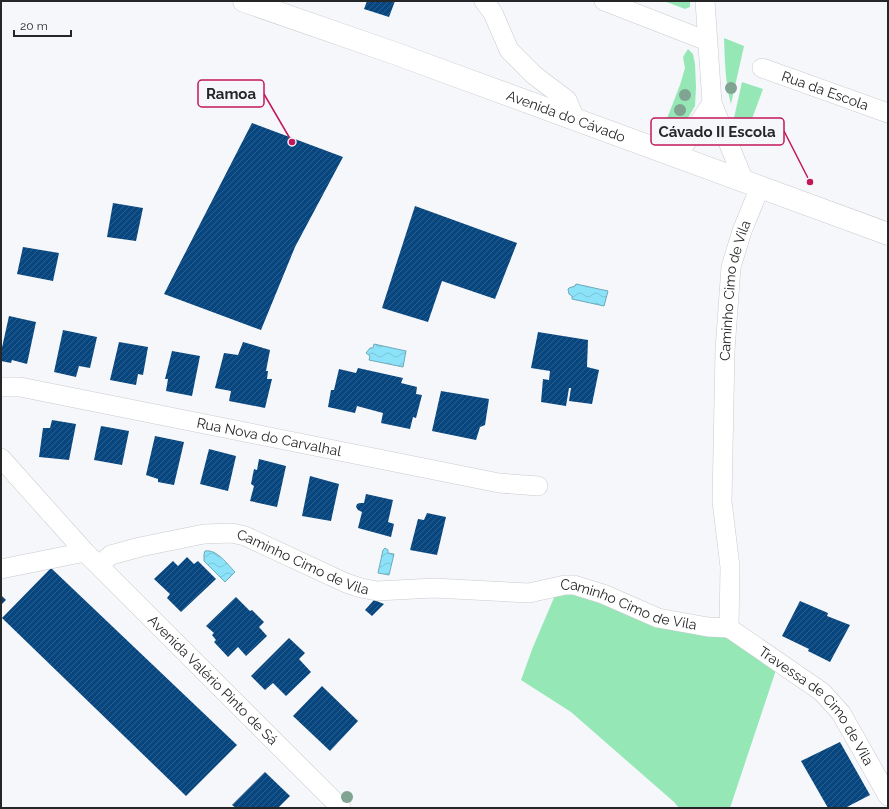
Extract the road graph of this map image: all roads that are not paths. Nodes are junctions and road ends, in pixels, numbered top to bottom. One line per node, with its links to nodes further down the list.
1 (244, 1): 9 (main road, Avenida do Cávado)
2 (484, 1): 9 (street)
3 (604, 1): 5 (street)
4 (704, 1): 5 (street)
5 (707, 41): 7 (street)
6 (762, 68): 8 (street, Rua da Escola)
7 (712, 103): 10 (street); 11 (street)
8 (888, 113)
9 (575, 119): 10 (main road, Avenida do Cávado)
10 (677, 156): 11 (main road, Avenida do Cávado)
11 (752, 184): 12 (main road, Avenida do Cávado); 19 (street, Caminho Cimo de Vila)
12 (888, 234)
13 (1, 387): 15 (street, Rua Nova do Carvalhal)
14 (1, 458): 16 (street, Avenida Valério Pinto de Sá)
15 (538, 486)
16 (85, 552): 17 (street, Avenida Valério Pinto de Sá); 18 (street)
17 (99, 564): 19 (street, Caminho Cimo de Vila); 21 (street, Avenida Valério Pinto de Sá)
18 (1, 568)
19 (729, 628): 20 (street, Travessa de Cimo de Vila)
20 (888, 796)
21 (341, 808)

